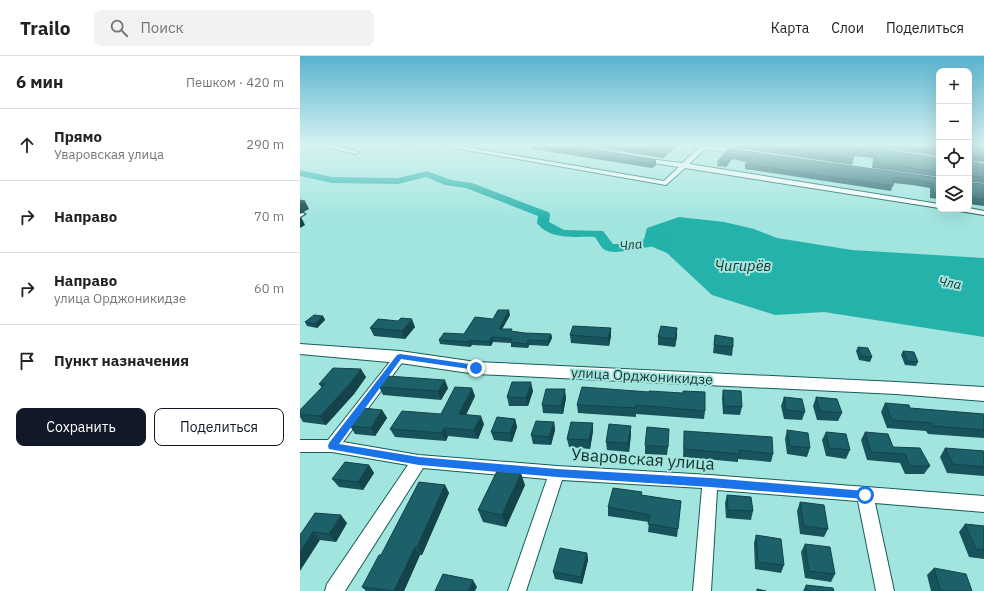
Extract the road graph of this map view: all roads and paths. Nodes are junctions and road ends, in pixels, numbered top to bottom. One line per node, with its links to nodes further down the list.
1 (589, 170): 2 (street)
2 (679, 170)
3 (715, 170): 4 (street)
4 (936, 206)
5 (972, 211): 6 (street)
6 (984, 213)
7 (300, 350): 8 (street, улица Орджоникидзе)
8 (400, 356): 9 (street, улица Орджоникидзе); 11 (street)
9 (984, 394)
10 (300, 446): 11 (street, Уваровская улица)
11 (332, 446): 12 (street, Уваровская улица)
12 (419, 461): 13 (street, Уваровская улица); 17 (street)
13 (557, 473): 14 (street, Уваровская улица); 18 (street)
14 (710, 482): 15 (street, Уваровская улица); 19 (street)
15 (865, 495): 16 (street, Уваровская улица); 20 (street)
16 (984, 504)
17 (334, 591)
18 (517, 591)
19 (702, 591)
20 (885, 591)

